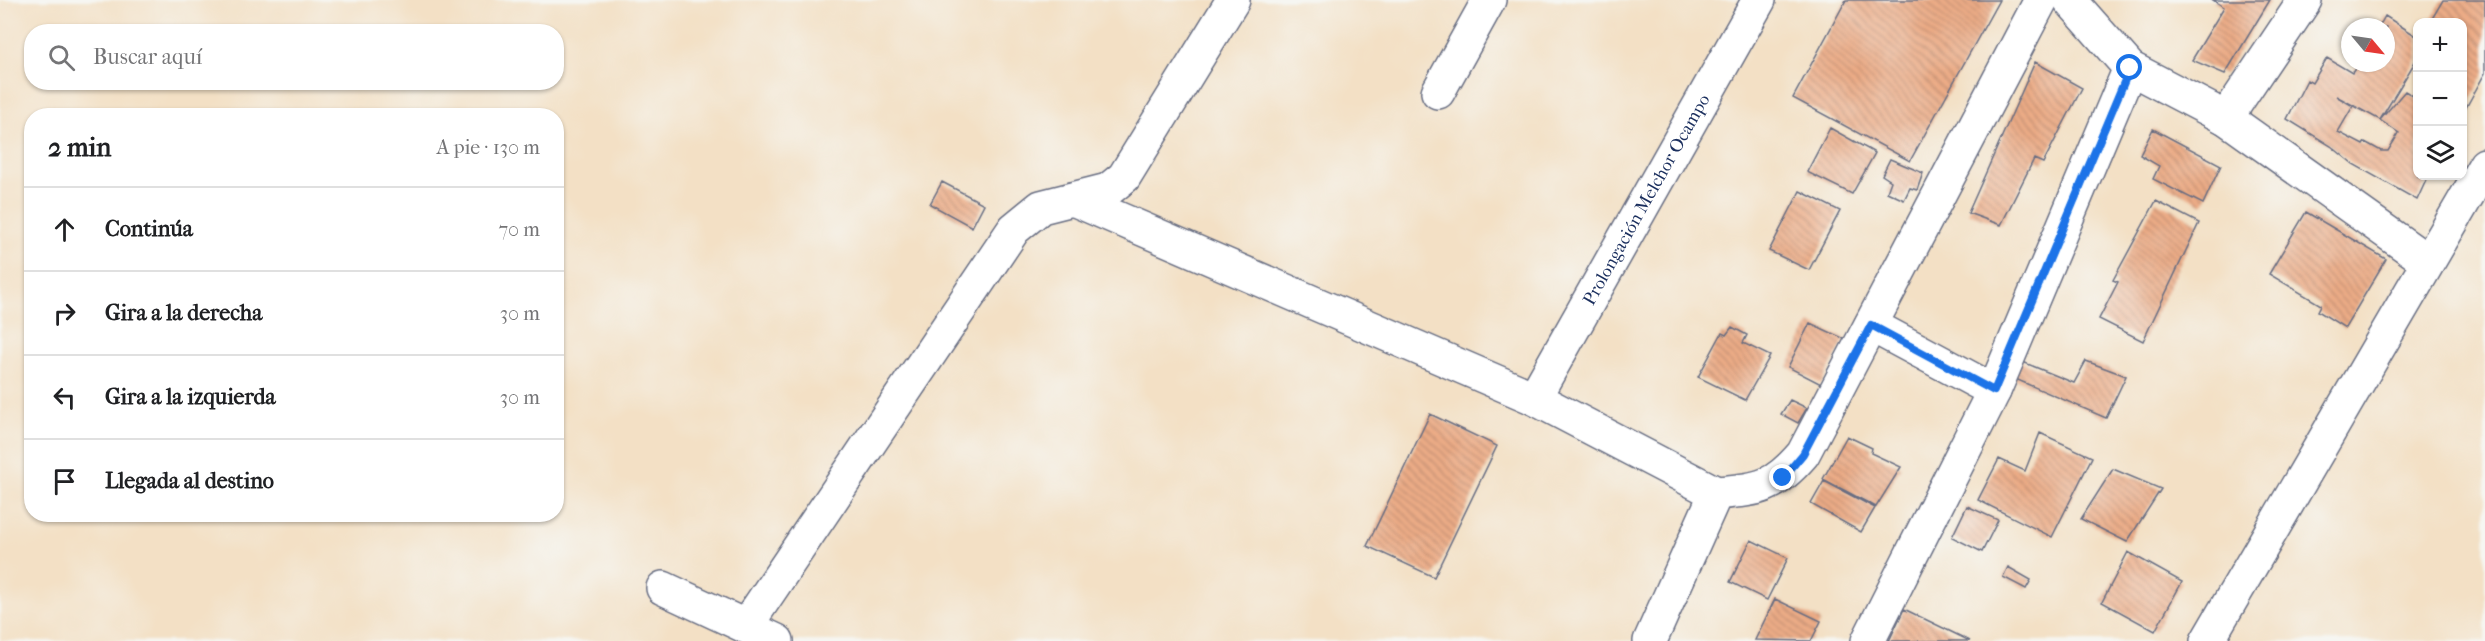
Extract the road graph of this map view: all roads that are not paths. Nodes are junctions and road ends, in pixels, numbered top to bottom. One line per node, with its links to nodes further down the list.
1 (1233, 0): 11 (street)
2 (1489, 0): 8 (street)
3 (1759, 0): 15 (street, Prolongación Melchor Ocampo)
4 (2041, 0): 13 (street)
5 (2070, 0): 7 (street)
6 (2305, 0): 9 (street)
7 (2130, 68): 9 (street); 14 (street)
8 (1438, 92)
9 (2226, 118): 12 (street)
10 (2485, 165): 12 (street)
11 (1073, 199): 15 (street); 18 (street)
12 (2427, 261): 22 (street)
13 (1871, 325): 14 (street); 16 (street)
14 (1994, 391): 21 (street)
15 (1534, 398): 16 (street)
16 (1716, 493): 20 (street)
17 (663, 588): 18 (street)
18 (746, 626): 19 (street)
19 (777, 641)
20 (1650, 641)
21 (1868, 641)
22 (2207, 641)

